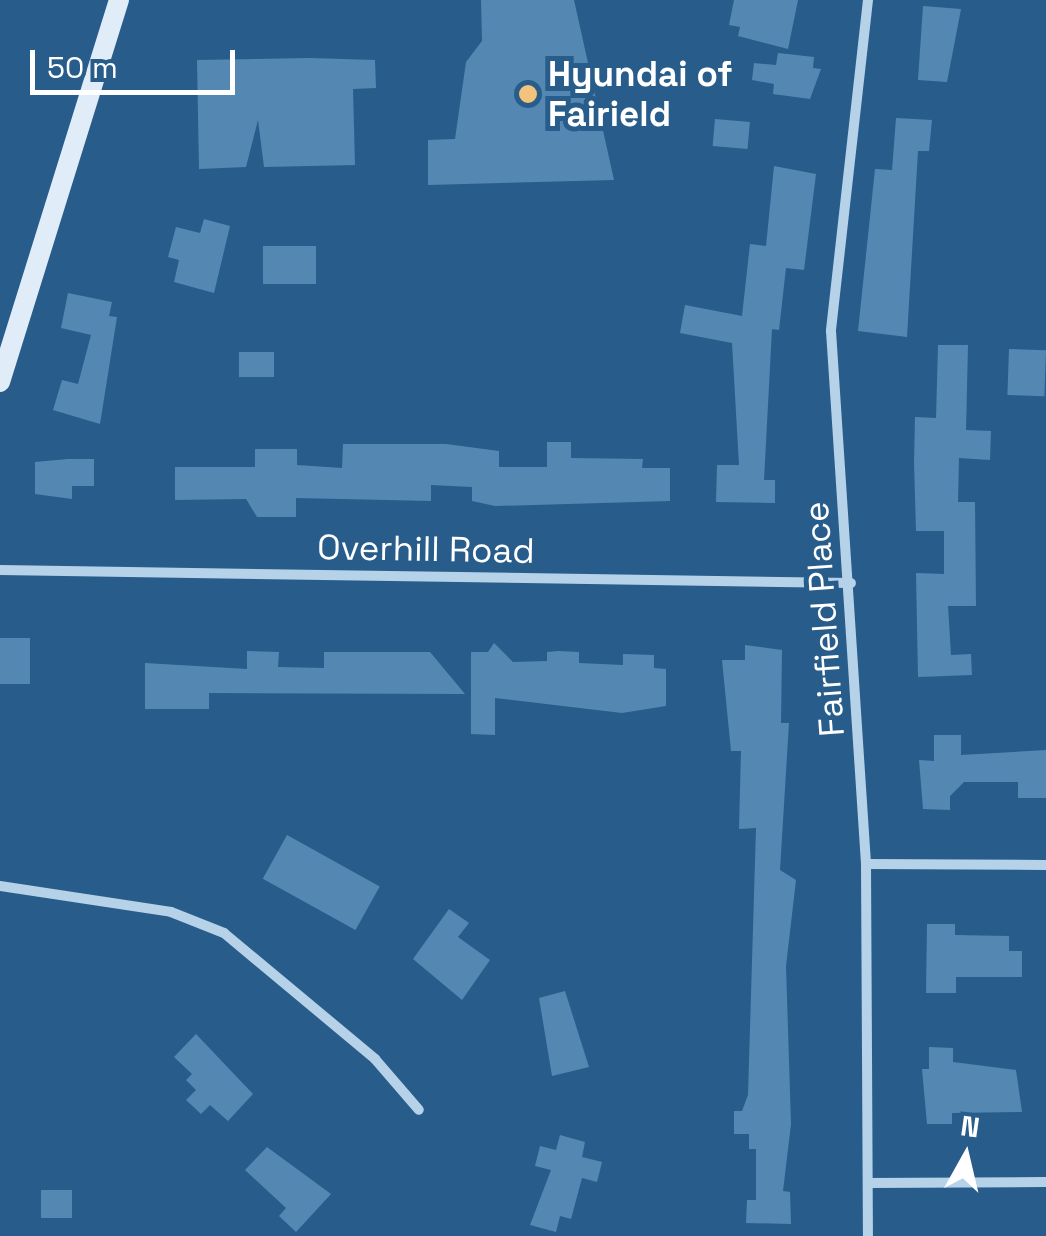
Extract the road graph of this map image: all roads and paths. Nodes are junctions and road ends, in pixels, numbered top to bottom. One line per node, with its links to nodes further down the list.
1 (119, 0): 3 (street)
2 (868, 0): 5 (street, Fairfield Place)
3 (0, 382)
4 (0, 570): 5 (street, Overhill Road)
5 (851, 583): 6 (street, Fairfield Place)
6 (866, 864): 7 (street); 11 (street, Fairfield Place)
7 (1046, 866)
8 (0, 886): 9 (street)
9 (418, 1110)
10 (1046, 1182): 11 (street)
11 (868, 1183): 12 (street, Fairfield Place)
12 (868, 1236)

